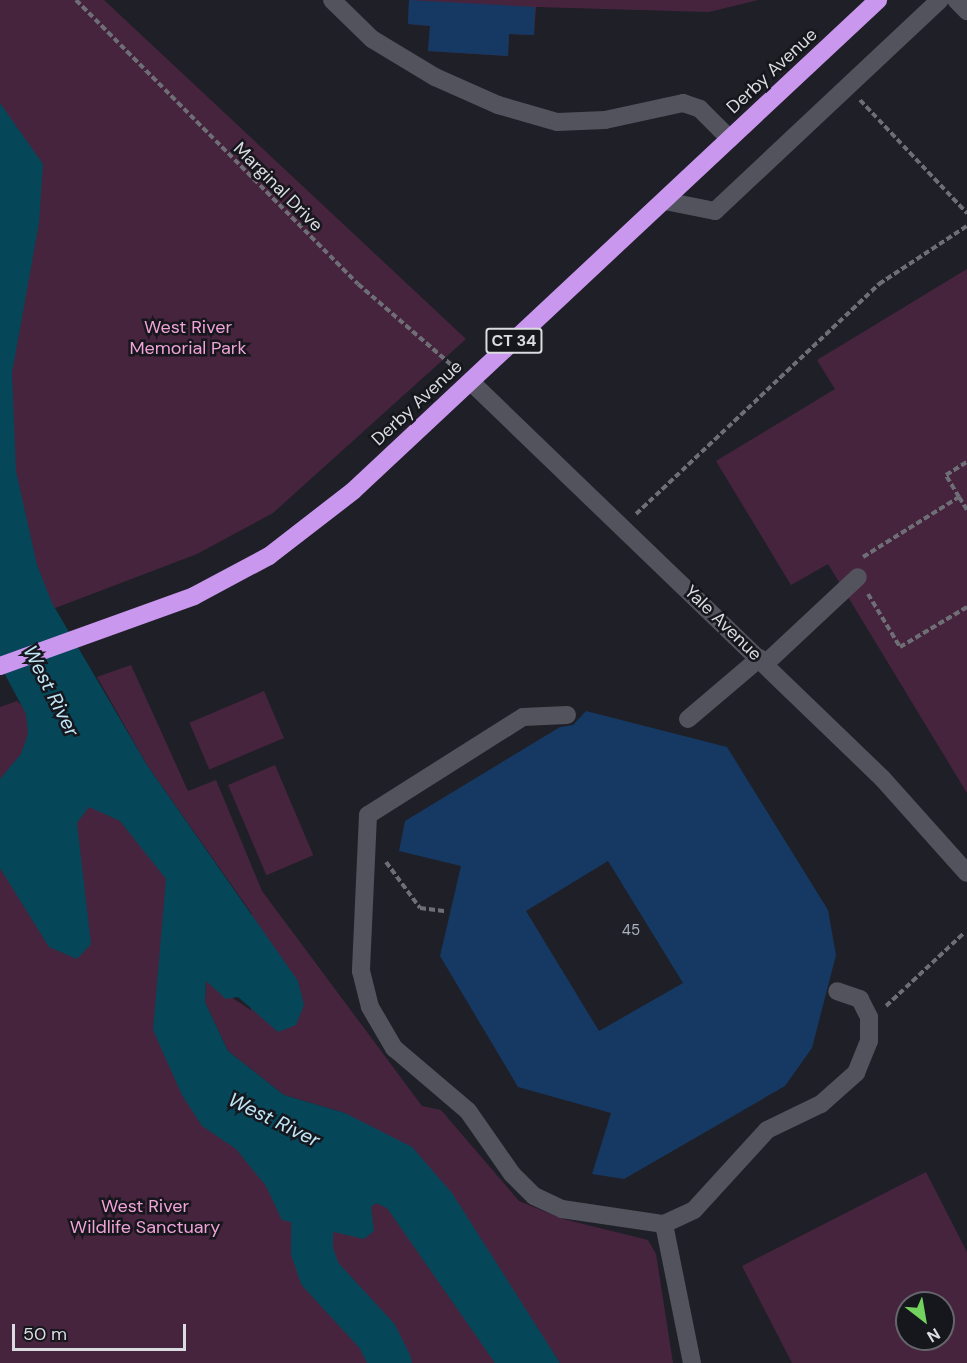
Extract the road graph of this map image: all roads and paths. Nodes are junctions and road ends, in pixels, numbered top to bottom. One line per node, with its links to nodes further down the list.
1 (76, 0): 12 (path, Marginal Drive)
2 (332, 0): 8 (street)
3 (878, 0): 8 (highway, Derby Avenue / CT 34)
4 (940, 0): 7 (street)
5 (956, 0): 6 (street)
6 (967, 11)
7 (849, 88): 9 (street); 10 (path)
8 (730, 139): 9 (highway, Derby Avenue / CT 34)
9 (665, 201): 12 (highway, Derby Avenue / CT 34)
10 (967, 213)
11 (967, 226): 16 (path)
12 (471, 382): 16 (street, Yale Avenue); 20 (highway, Derby Avenue / CT 34)
13 (967, 462): 14 (path)
14 (959, 497): 15 (path); 17 (path)
15 (967, 510)
16 (624, 525): 19 (street, Yale Avenue)
17 (858, 577): 18 (path); 19 (street)
18 (967, 607)
19 (763, 661): 22 (street); 24 (street, Yale Avenue)
20 (0, 666)
21 (567, 716): 23 (street)
22 (688, 719)
23 (366, 861): 25 (path); 29 (street)
24 (967, 873)
25 (446, 911)
26 (964, 933): 28 (path)
27 (837, 991): 29 (street)
28 (901, 994)
29 (664, 1224): 30 (street)
30 (692, 1363)

